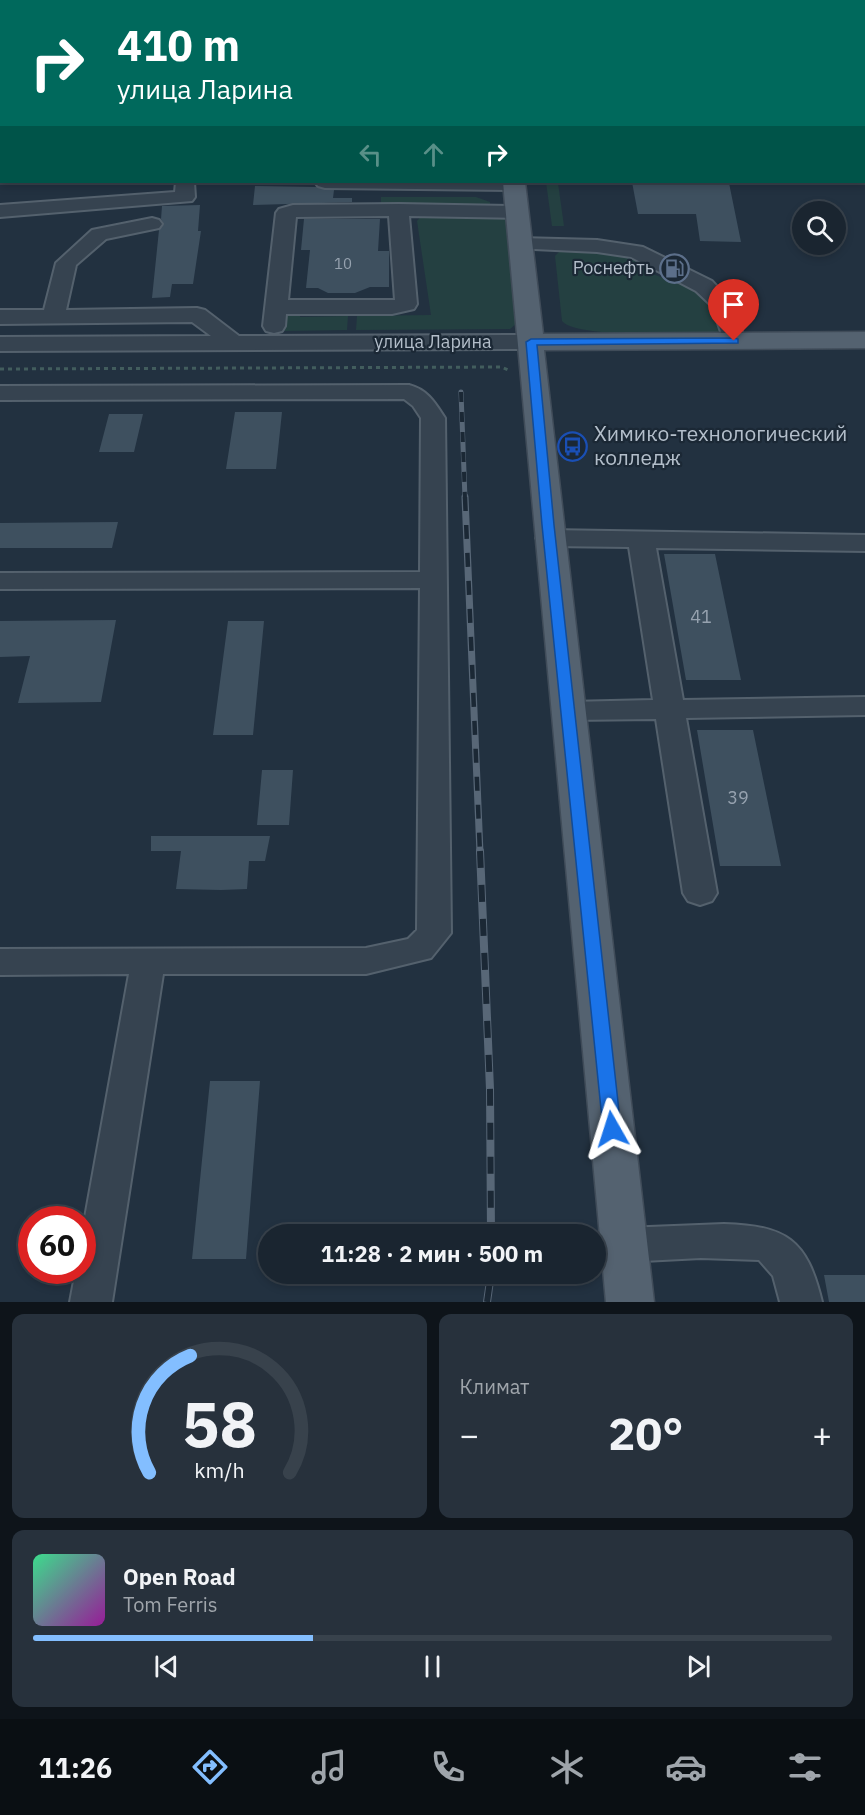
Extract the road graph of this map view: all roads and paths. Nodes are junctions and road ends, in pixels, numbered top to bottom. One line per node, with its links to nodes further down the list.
1 (185, 183): 5 (street)
2 (443, 183): 3 (street)
3 (516, 205): 4 (street); 11 (street); 12 (main road)
4 (399, 210): 7 (street); 7 (street)
5 (0, 211)
6 (152, 224): 8 (street)
7 (276, 307): 14 (street)
8 (54, 316): 9 (street); 13 (street)
9 (0, 317)
10 (865, 340): 11 (main road, улица Ларина)
11 (734, 341): 12 (main road, улица Ларина)
12 (531, 342): 14 (street, улица Ларина); 19 (main road)
13 (233, 343): 14 (street, улица Ларина); 15 (street, улица Ларина)
14 (272, 343)
15 (0, 344)
16 (0, 369): 17 (path)
17 (512, 372)
18 (0, 393): 22 (street)
19 (549, 538): 20 (street); 26 (main road)
20 (641, 539): 21 (street); 25 (street)
21 (865, 543)
22 (432, 580): 23 (street); 29 (street)
23 (0, 581)
24 (865, 706): 25 (street)
25 (669, 709): 26 (street); 27 (street)
26 (569, 711): 30 (main road)
27 (700, 893)
28 (0, 962): 29 (street)
29 (148, 962): 31 (street)
30 (624, 1245): 32 (main road); 33 (street)
31 (91, 1302)
32 (630, 1302)
33 (801, 1302)

